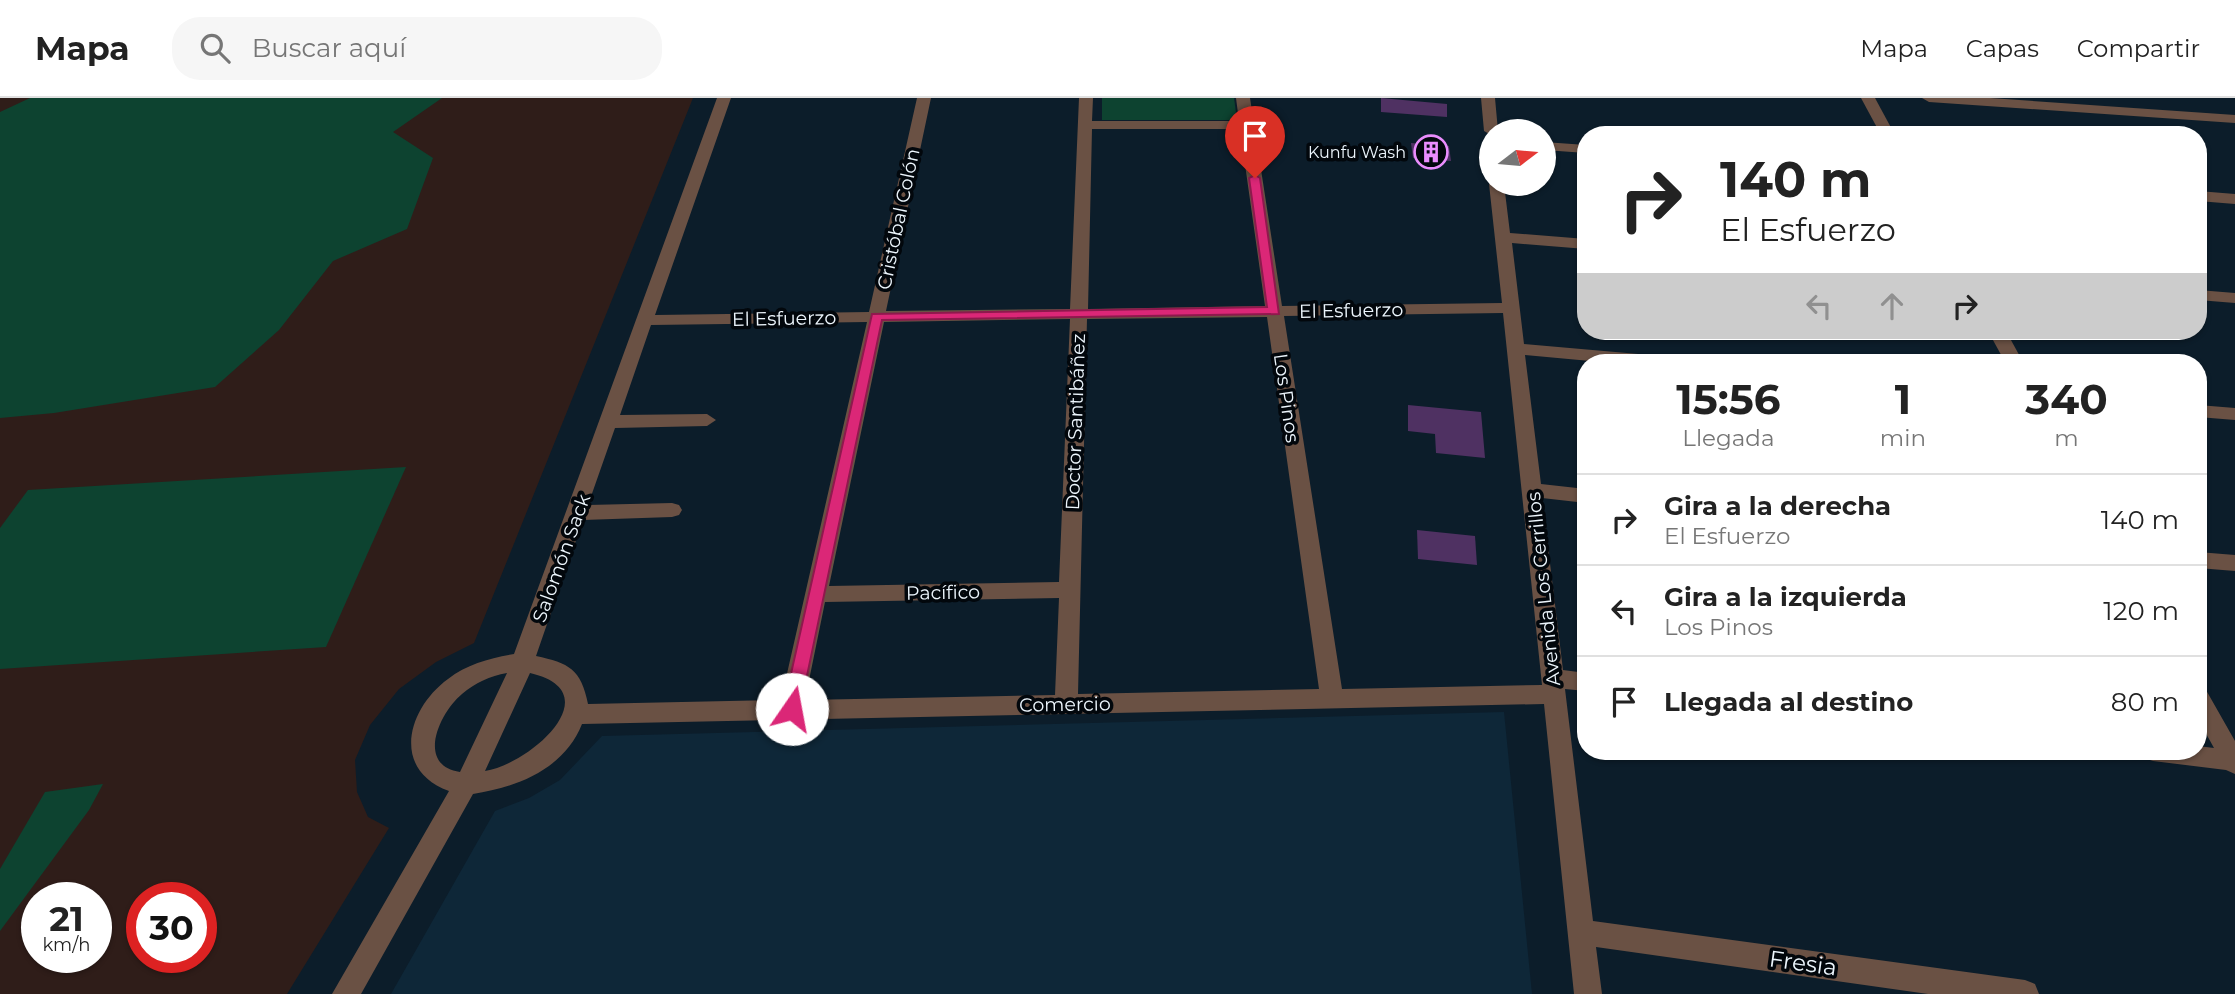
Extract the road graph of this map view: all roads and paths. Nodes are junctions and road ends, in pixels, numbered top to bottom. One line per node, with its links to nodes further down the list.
1 (724, 98): 26 (street, Salomón Sack)
2 (924, 98): 25 (street, Cristóbal Colón)
3 (1086, 98): 10 (street, Doctor Santibáñez)
4 (1243, 98): 11 (street, Los Pinos)
5 (1488, 98): 8 (street)
6 (1868, 98): 12 (street)
7 (1929, 98): 9 (street)
8 (1490, 119)
9 (2235, 119)
10 (1085, 125): 11 (street); 24 (street, Doctor Santibáñez)
11 (1247, 125): 23 (street, Los Pinos)
12 (1883, 126)
13 (1556, 147): 14 (street)
14 (1577, 148)
15 (1498, 196): 18 (street, Avenida Los Cerrillos)
16 (2207, 197): 17 (street)
17 (2235, 199)
18 (1503, 237): 19 (street); 22 (street, Avenida Los Cerrillos)
19 (1577, 243)
20 (2207, 296): 21 (street)
21 (2235, 298)
22 (1511, 308): 23 (street, El Esfuerzo); 27 (street, Avenida Los Cerrillos)
23 (1274, 311): 24 (street, El Esfuerzo); 44 (street, Los Pinos)
24 (1079, 314): 25 (street, El Esfuerzo); 39 (street, Doctor Santibáñez)
25 (876, 317): 26 (street, El Esfuerzo); 40 (street, Cristóbal Colón)
26 (646, 320): 32 (street, Salomón Sack)
27 (1516, 349): 28 (street); 33 (street, Avenida Los Cerrillos)
28 (1577, 354)
29 (2207, 412): 30 (street)
30 (2235, 414)
31 (707, 420): 32 (street)
32 (609, 422): 36 (street, Salomón Sack)
33 (1532, 490): 34 (street); 43 (street, Avenida Los Cerrillos)
34 (1577, 495)
35 (672, 510): 36 (street)
36 (577, 513): 41 (street, Salomón Sack)
37 (2207, 560): 38 (street)
38 (2235, 563)
39 (1070, 590): 40 (street, Pacífico); 45 (street, Doctor Santibáñez)
40 (816, 594): 46 (street, Cristóbal Colón)
41 (524, 662): 48 (street); 51 (street, Salomón Sack); 51 (street)
42 (1577, 683): 43 (street, Comercio)
43 (1554, 686): 44 (street, Comercio); 52 (street, Avenida Los Cerrillos)
44 (1332, 698): 45 (street, Comercio)
45 (1066, 704): 46 (street, Comercio)
46 (792, 709): 48 (street, Comercio)
47 (2207, 712): 50 (street)
48 (575, 714): 51 (street)
49 (2207, 758): 50 (street)
50 (2234, 762)
51 (467, 784): 53 (street, Salomón Sack)
52 (1581, 932): 54 (street, Avenida Los Cerrillos); 55 (street, Fresia)
53 (346, 994)
54 (1588, 994)
55 (2025, 994)

